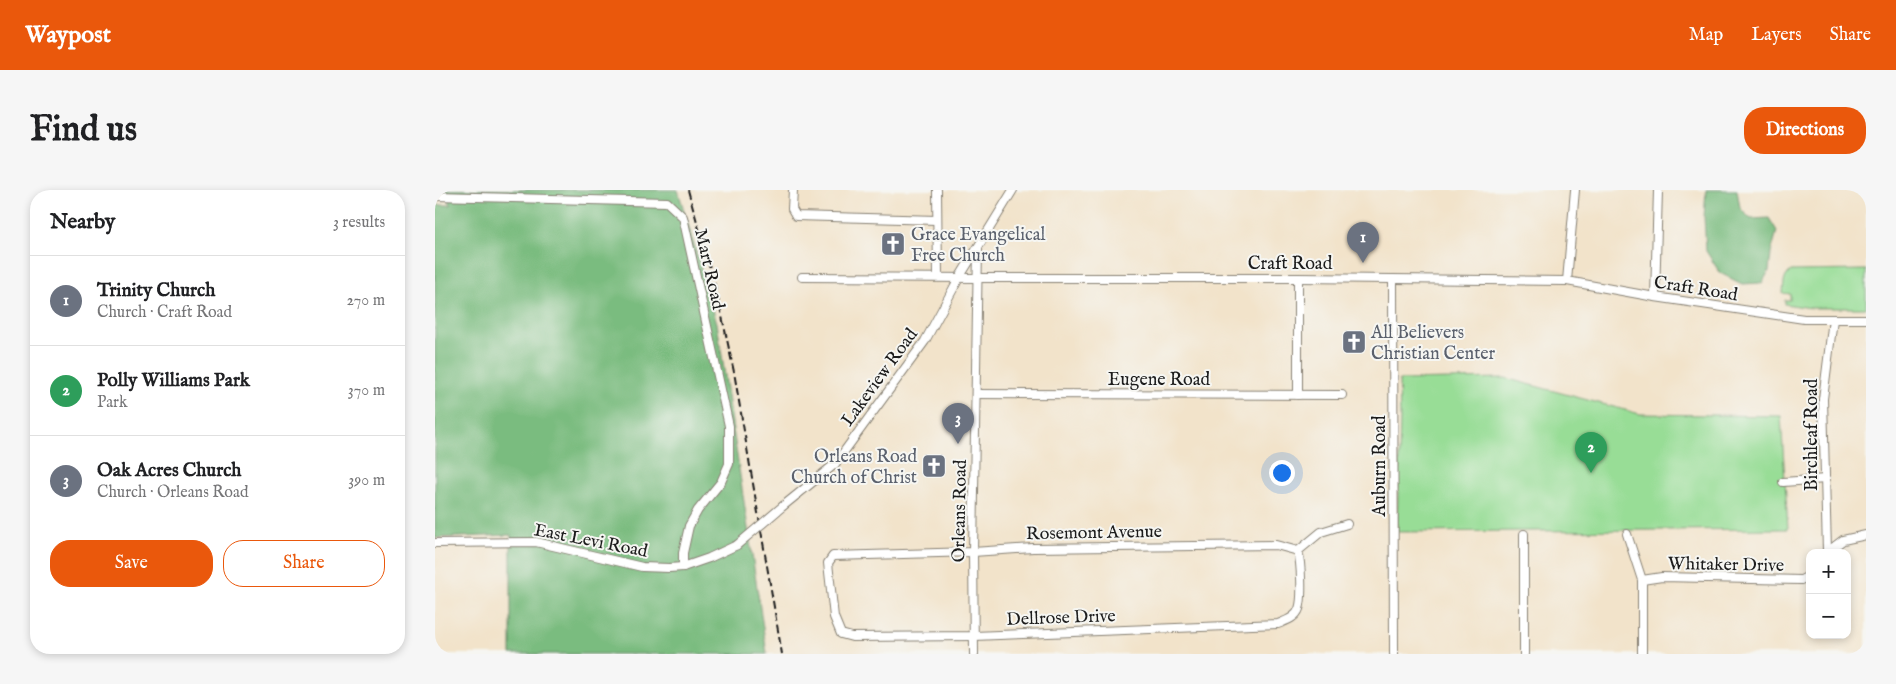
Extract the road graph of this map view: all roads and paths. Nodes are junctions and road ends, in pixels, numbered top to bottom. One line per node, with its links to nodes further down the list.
1 (793, 190): 7 (street)
2 (937, 190): 7 (street)
3 (1013, 190): 8 (street, Lakeview Road)
4 (1575, 190): 15 (street)
5 (1658, 190): 16 (street)
6 (435, 196): 35 (street, Mart Road)
7 (937, 220): 10 (street)
8 (978, 248): 11 (street, Lakeview Road); 12 (street)
9 (802, 276): 10 (street, Craft Road)
10 (938, 278): 11 (street, Craft Road)
11 (959, 278): 12 (street, Craft Road); 29 (street, Lakeview Road, bridge)
12 (978, 278): 13 (street, Craft Road); 19 (street, Orleans Road)
13 (1298, 278): 14 (street, Craft Road); 20 (street)
14 (1393, 279): 15 (street, Craft Road); 40 (street, Auburn Road)
15 (1567, 281): 16 (street, Craft Road)
16 (1655, 297): 17 (street, Craft Road)
17 (1833, 319): 18 (street, Craft Road); 22 (street, Birchleaf Road)
18 (1866, 319)
19 (976, 394): 20 (street, Eugene Road); 33 (street, Orleans Road)
20 (1298, 395): 21 (street, Eugene Road)
21 (1342, 395)
22 (1826, 479): 23 (street); 30 (street, Birchleaf Road)
23 (1783, 482)
24 (1347, 524): 32 (street)
25 (1524, 534): 41 (street)
26 (1627, 534): 37 (street)
27 (1866, 535): 31 (street)
28 (435, 543): 35 (street, East Levi Road)
29 (737, 545): 35 (street, East Levi Road)
30 (1826, 549)
31 (1830, 549)
32 (1299, 551): 33 (street, Rosemont Avenue); 38 (street, Dellrose Drive)
33 (973, 552): 34 (street, Rosemont Avenue); 38 (street, Orleans Road)
34 (833, 556): 38 (street, Dellrose Drive)
35 (683, 567)
36 (1806, 577): 37 (street, Whitaker Drive)
37 (1642, 580): 42 (street)
38 (974, 636): 39 (street, Orleans Road)
39 (974, 654)
40 (1394, 654)
41 (1524, 654)
42 (1643, 654)

